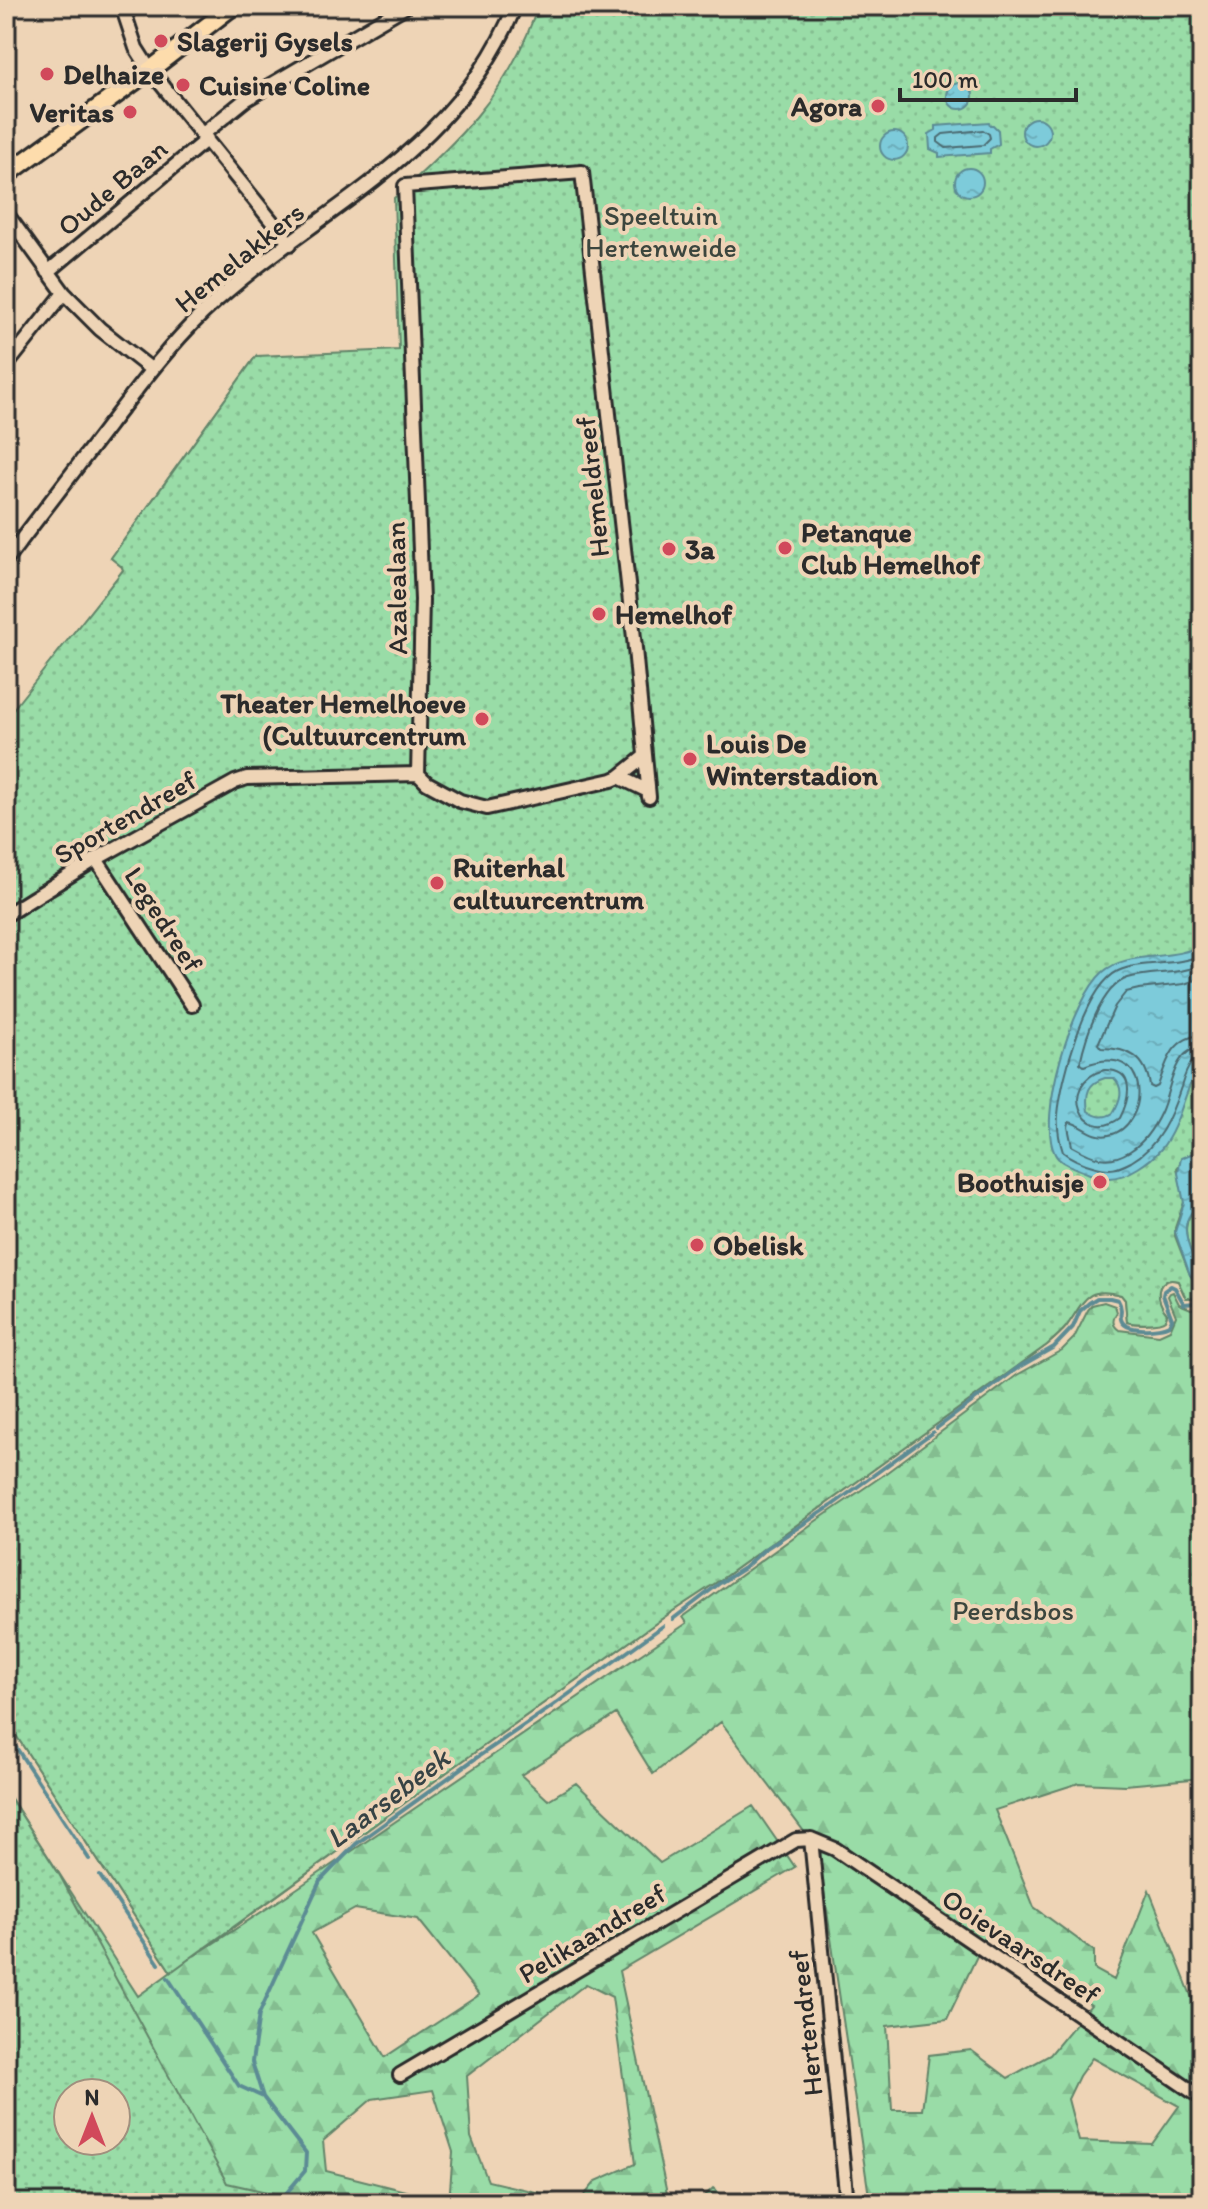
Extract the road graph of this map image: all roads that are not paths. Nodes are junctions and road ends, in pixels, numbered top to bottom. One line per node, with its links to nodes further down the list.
1 (122, 6): 5 (street)
2 (233, 6): 5 (main road)
3 (406, 6): 6 (street, Oude Baan)
4 (515, 6): 7 (street, Hemelakkers)
5 (150, 70): 6 (street); 8 (main road)
6 (205, 137): 11 (street); 12 (street, Oude Baan)
7 (390, 168): 9 (street); 11 (street, Hemelakkers)
8 (6, 175)
9 (405, 186): 17 (street, Hemeldreef); 18 (street, Azalealaan)
10 (6, 213): 12 (street, Oude Baan)
11 (290, 244): 15 (street, Hemelakkers)
12 (48, 272): 13 (street, Oude Baan)
13 (64, 293): 14 (street); 15 (street, Oude Baan)
14 (6, 366)
15 (152, 370): 16 (street, Hemelakkers)
16 (6, 560)
17 (644, 757): 19 (street); 19 (street, Hemeldreef)
18 (418, 774): 19 (street); 20 (street, Sportendreef)
19 (619, 777)
20 (96, 859): 21 (street, Sportendreef); 22 (street, Legedreef)
21 (6, 915)
22 (192, 1005)
23 (811, 1839): 24 (street, Pelikaandreef); 25 (street, Ooievaarsdreef); 26 (street, Hertendreef)
24 (400, 2075)
25 (1202, 2098)
26 (847, 2203)

